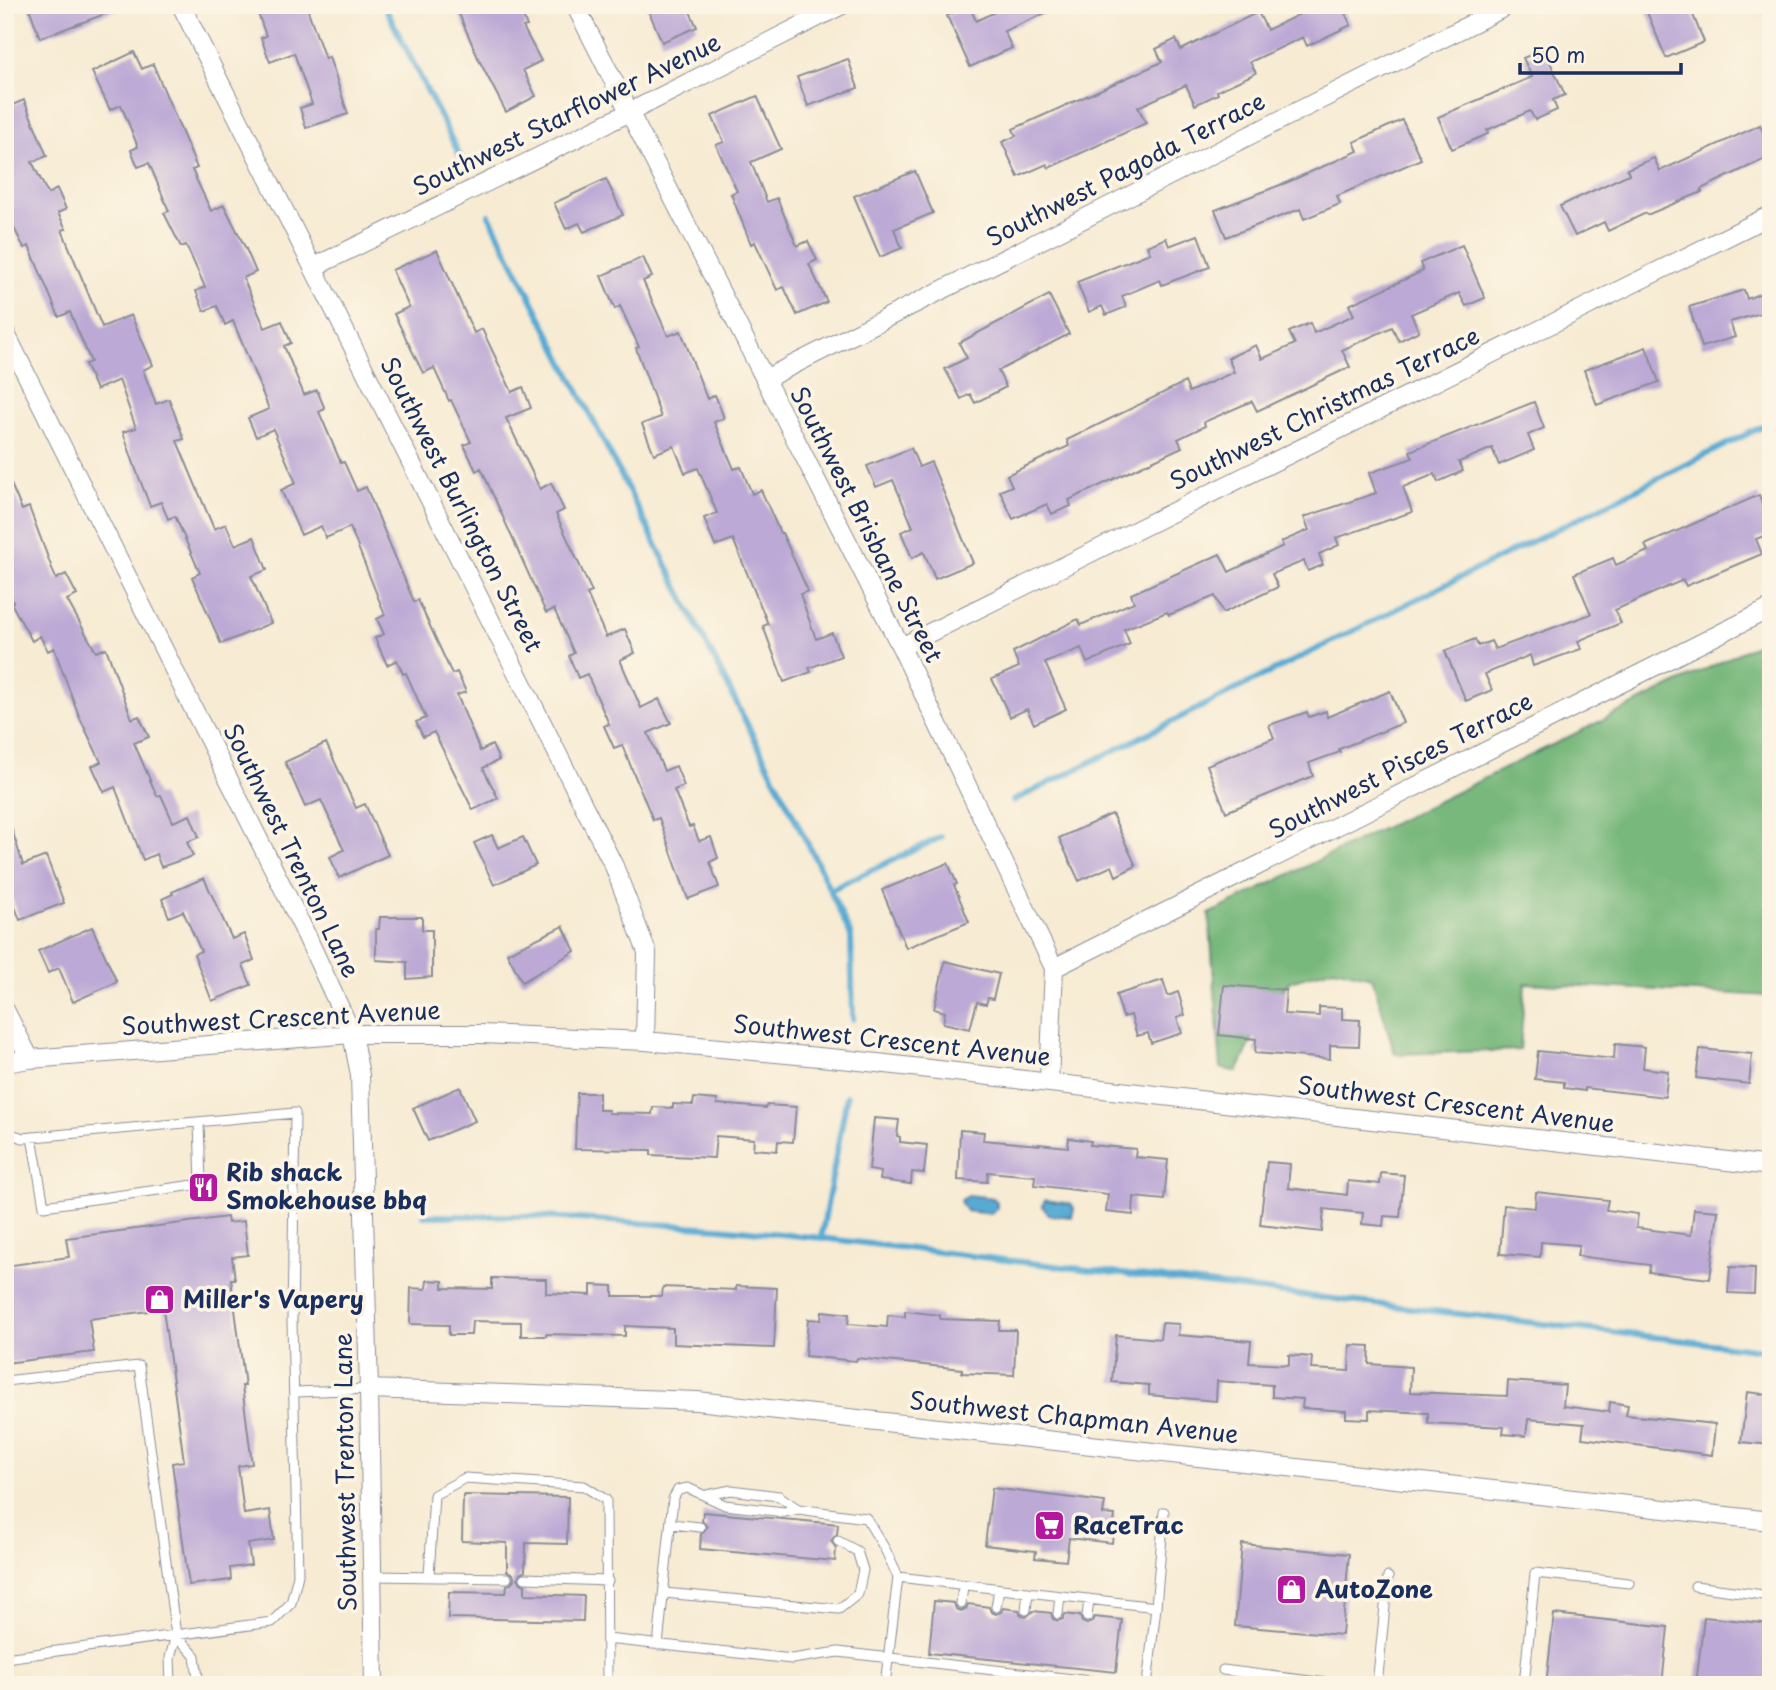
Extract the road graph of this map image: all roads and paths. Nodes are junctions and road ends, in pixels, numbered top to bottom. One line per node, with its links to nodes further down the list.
1 (181, 5): 7 (street, Southwest Burlington Street)
2 (575, 5): 5 (street, Southwest Brisbane Street)
3 (842, 5): 5 (street, Southwest Starflower Avenue)
4 (1509, 5): 9 (street, Southwest Pagoda Terrace)
5 (628, 113): 7 (street, Southwest Starflower Avenue); 9 (street, Southwest Brisbane Street)
6 (1771, 215): 11 (street, Southwest Christmas Terrace)
7 (314, 267): 15 (street, Southwest Burlington Street)
8 (5, 332): 14 (street, Southwest Trenton Lane)
9 (765, 379): 11 (street, Southwest Brisbane Street)
10 (1771, 608): 12 (street, Southwest Pisces Terrace)
11 (901, 647): 12 (street, Southwest Brisbane Street)
12 (1054, 968): 18 (street, Southwest Brisbane Street)
13 (5, 1010): 16 (street)
14 (352, 1034): 15 (street, Southwest Crescent Avenue); 16 (street, Southwest Crescent Avenue); 24 (street, Southwest Trenton Lane)
15 (646, 1041): 18 (street, Southwest Crescent Avenue)
16 (30, 1059): 17 (street, Southwest Crescent Avenue)
17 (5, 1063)
18 (1049, 1082): 22 (street, Southwest Crescent Avenue)
19 (199, 1122): 21 (lane); 21 (lane); 25 (lane)
20 (5, 1132): 21 (lane)
21 (32, 1138)
22 (1771, 1166)
23 (5, 1381): 55 (lane)
24 (369, 1389): 25 (lane); 29 (street, Southwest Chapman Avenue); 33 (street, Southwest Trenton Lane)
25 (296, 1392): 55 (lane)
26 (706, 1496): 27 (lane); 27 (lane); 30 (lane)
27 (798, 1509): 35 (lane)
28 (1164, 1512): 51 (lane)
29 (1771, 1521)
30 (671, 1524): 31 (lane); 45 (lane)
31 (701, 1527)
32 (838, 1541): 45 (lane)
33 (372, 1576): 34 (lane); 67 (street, Southwest Trenton Lane)
34 (429, 1576): 37 (lane); 39 (lane)
35 (898, 1577): 41 (lane); 58 (lane)
36 (1388, 1577): 73 (lane)
37 (507, 1578)
38 (525, 1578): 39 (lane)
39 (608, 1581): 56 (lane)
40 (1629, 1583): 74 (lane)
41 (963, 1585): 43 (lane); 49 (lane)
42 (1695, 1586): 47 (lane)
43 (999, 1589): 44 (lane); 50 (lane)
44 (1028, 1592): 46 (lane); 52 (lane)
45 (664, 1593): 57 (lane)
46 (1060, 1596): 48 (lane); 53 (lane)
47 (1771, 1596)
48 (1089, 1600): 51 (lane); 54 (lane)
49 (961, 1604)
50 (996, 1607)
51 (1156, 1607): 71 (lane)
52 (1026, 1611)
53 (1058, 1614)
54 (1087, 1616)
55 (176, 1635): 59 (lane); 65 (lane); 66 (lane)
56 (607, 1639): 57 (lane); 68 (lane)
57 (658, 1645): 58 (lane)
58 (887, 1657): 63 (lane); 69 (lane)
59 (5, 1658)
60 (1052, 1666): 63 (lane)
61 (1081, 1669): 64 (lane)
62 (1223, 1670): 72 (lane)
63 (1050, 1676): 64 (lane)
64 (1080, 1679): 70 (lane)
65 (171, 1685)
66 (198, 1685)
67 (374, 1685)
68 (607, 1685)
69 (884, 1685)
70 (1125, 1685)
71 (1147, 1685)
72 (1342, 1685)
73 (1377, 1685)
74 (1524, 1685)

